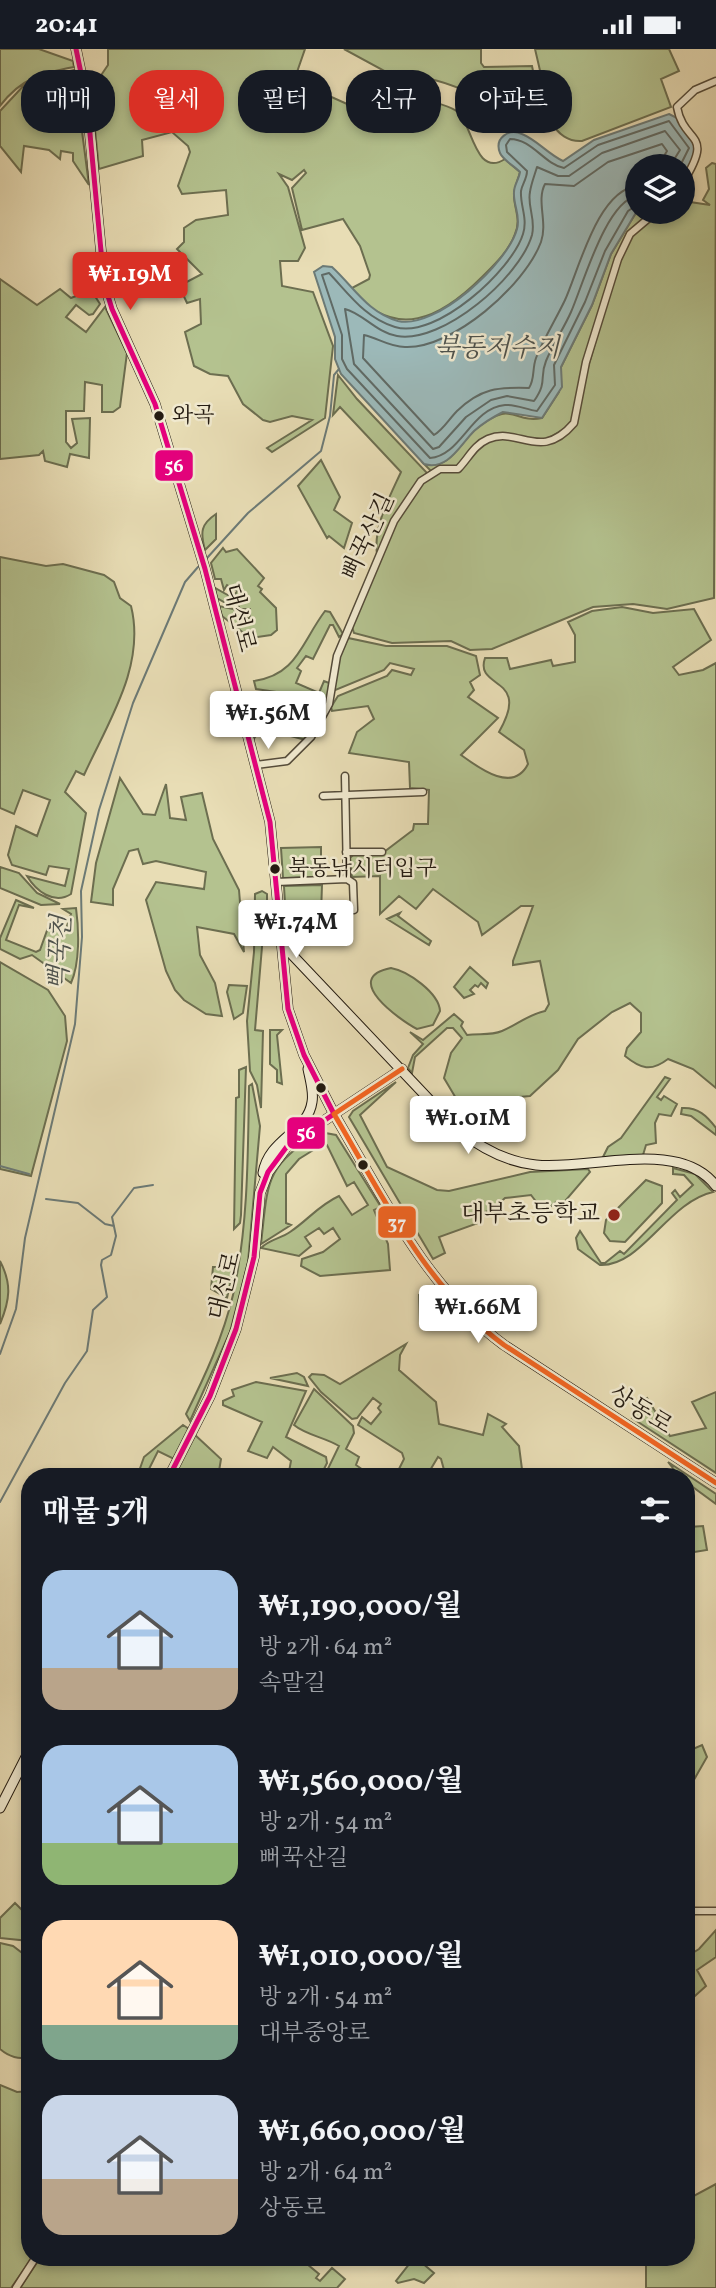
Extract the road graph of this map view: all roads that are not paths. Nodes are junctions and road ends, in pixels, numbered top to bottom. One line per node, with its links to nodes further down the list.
1 (76, 49): 5 (street, 대선로)
2 (716, 81): 3 (street)
3 (695, 160)
4 (642, 224): 5 (street, 뻐꾹산길)
5 (256, 765): 13 (street, 대선로)
6 (345, 776): 8 (street)
7 (423, 792): 8 (street)
8 (345, 795): 9 (street); 10 (street)
9 (323, 796)
10 (346, 852): 11 (street); 12 (street)
11 (382, 852)
12 (346, 879): 13 (street); 14 (street)
13 (276, 882): 15 (street, 대선로)
14 (342, 910)
15 (280, 942): 16 (street); 17 (street, 대선로)
16 (306, 970): 17 (street); 19 (street)
17 (283, 981): 18 (street, 대선로)
18 (307, 1061): 20 (street, 대선로); 22 (street)
19 (402, 1069): 20 (street); 21 (street)
20 (334, 1114): 22 (street, 대선로); 24 (street, 상동로)
21 (716, 1186)
22 (260, 1193): 23 (street, 대선로)
23 (174, 1468)
24 (693, 1468)
25 (695, 1469): 26 (street, 상동로)
26 (716, 1483)
27 (21, 1767): 28 (street)
28 (0, 1808)
29 (695, 1911): 30 (street)
30 (716, 1912)
31 (30, 2266): 32 (street)
32 (16, 2288)

